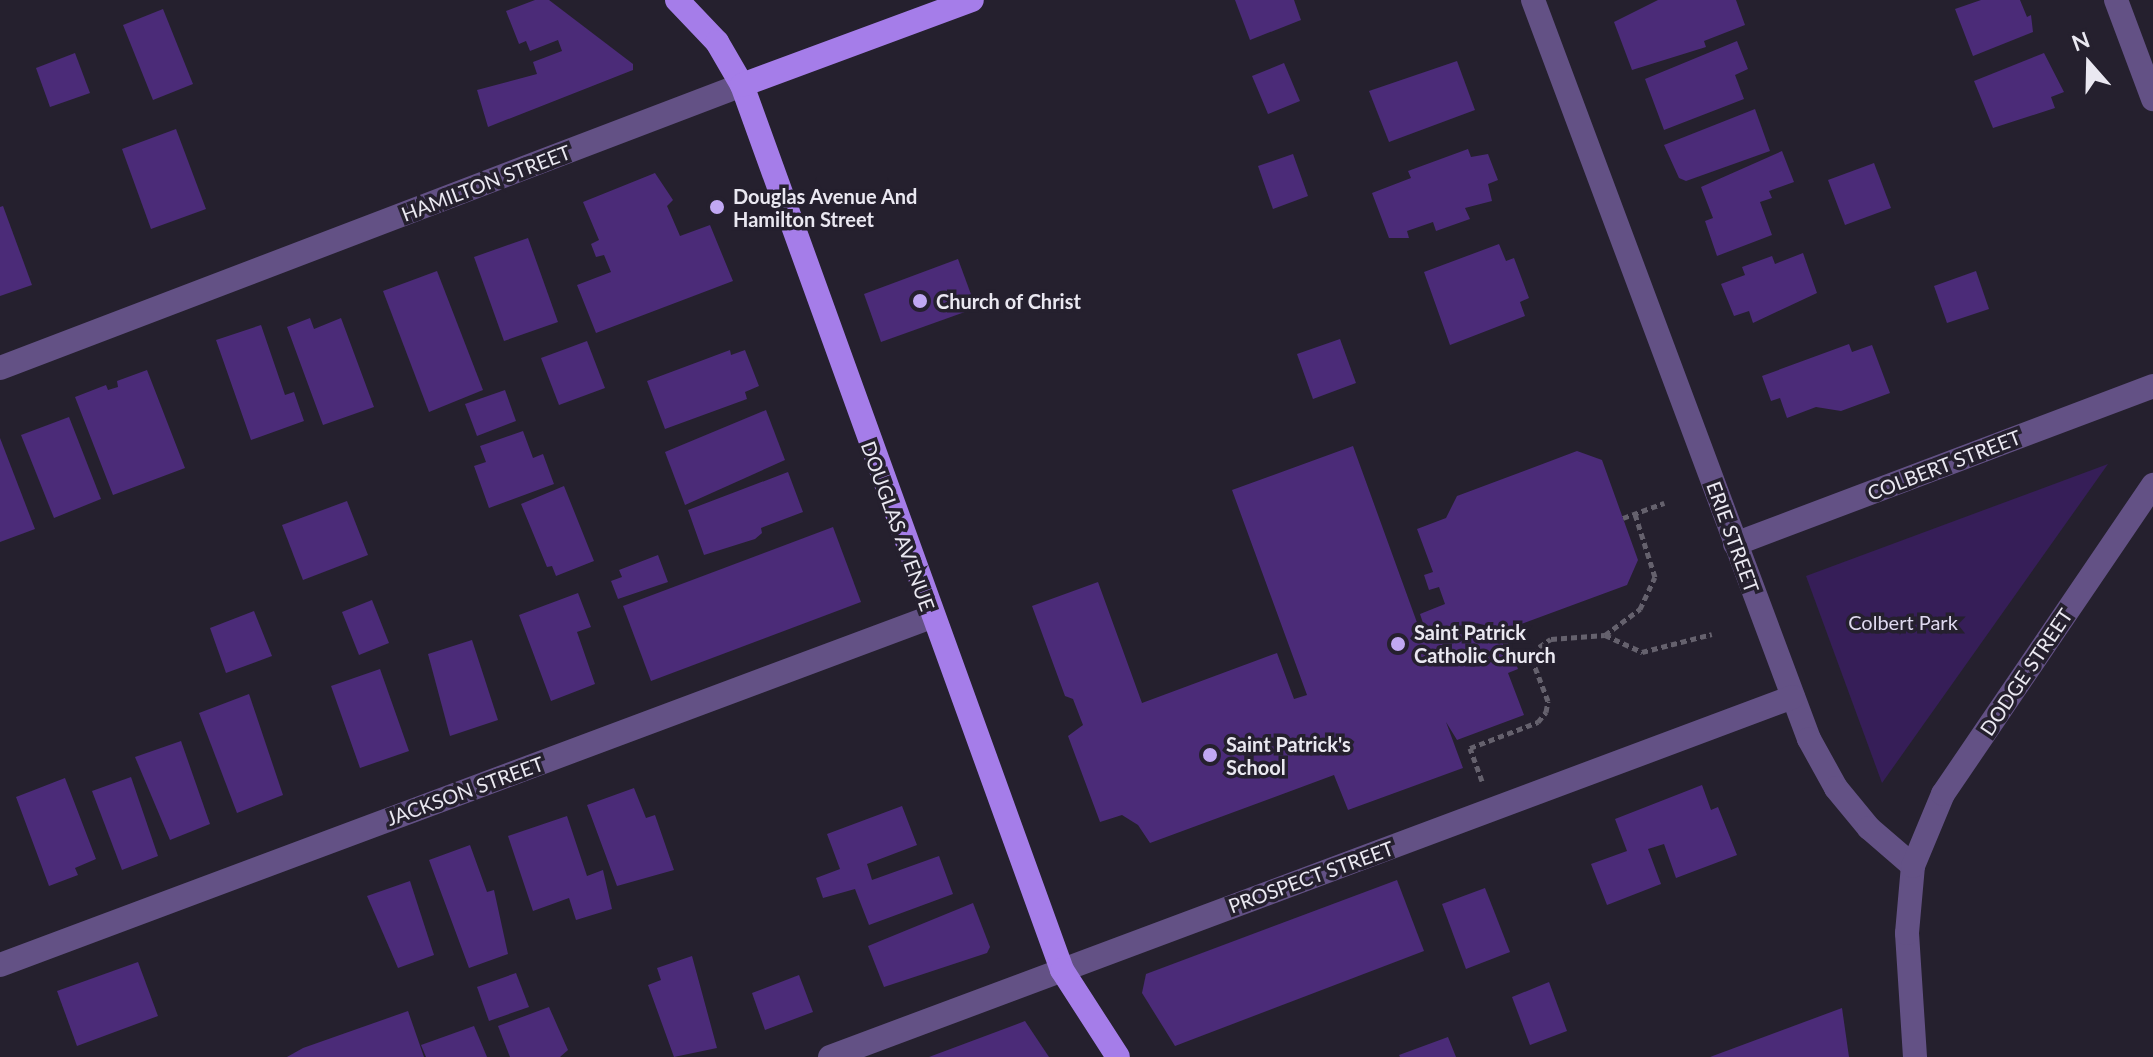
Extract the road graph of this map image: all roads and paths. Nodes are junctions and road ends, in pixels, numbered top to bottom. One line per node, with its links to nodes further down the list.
1 (677, 0): 5 (main road, DOUGLAS AVENUE)
2 (1533, 0): 13 (street, ERIE STREET)
3 (2116, 0): 6 (street)
4 (958, 2): 5 (main road, HAMILTON STREET)
5 (742, 85): 7 (street, HAMILTON STREET); 14 (main road, DOUGLAS AVENUE)
6 (2153, 99)
7 (0, 368)
8 (2153, 386): 13 (street, COLBERT STREET)
9 (2153, 485): 19 (street, DODGE STREET)
10 (1664, 503): 11 (path)
11 (1635, 514): 12 (path); 16 (path)
12 (1623, 518)
13 (1735, 544): 17 (street, ERIE STREET)
14 (931, 617): 20 (street, JACKSON STREET); 21 (main road, DOUGLAS AVENUE)
15 (1712, 634): 16 (path)
16 (1605, 635): 18 (path)
17 (1793, 697): 18 (street, PROSPECT STREET); 19 (street, ERIE STREET)
18 (1492, 810): 21 (street, PROSPECT STREET)
19 (1913, 866): 24 (street)
20 (0, 965)
21 (1062, 970): 22 (street, PROSPECT STREET); 23 (main road, DOUGLAS AVENUE)
22 (830, 1057)
23 (1118, 1057)
24 (1915, 1057)

